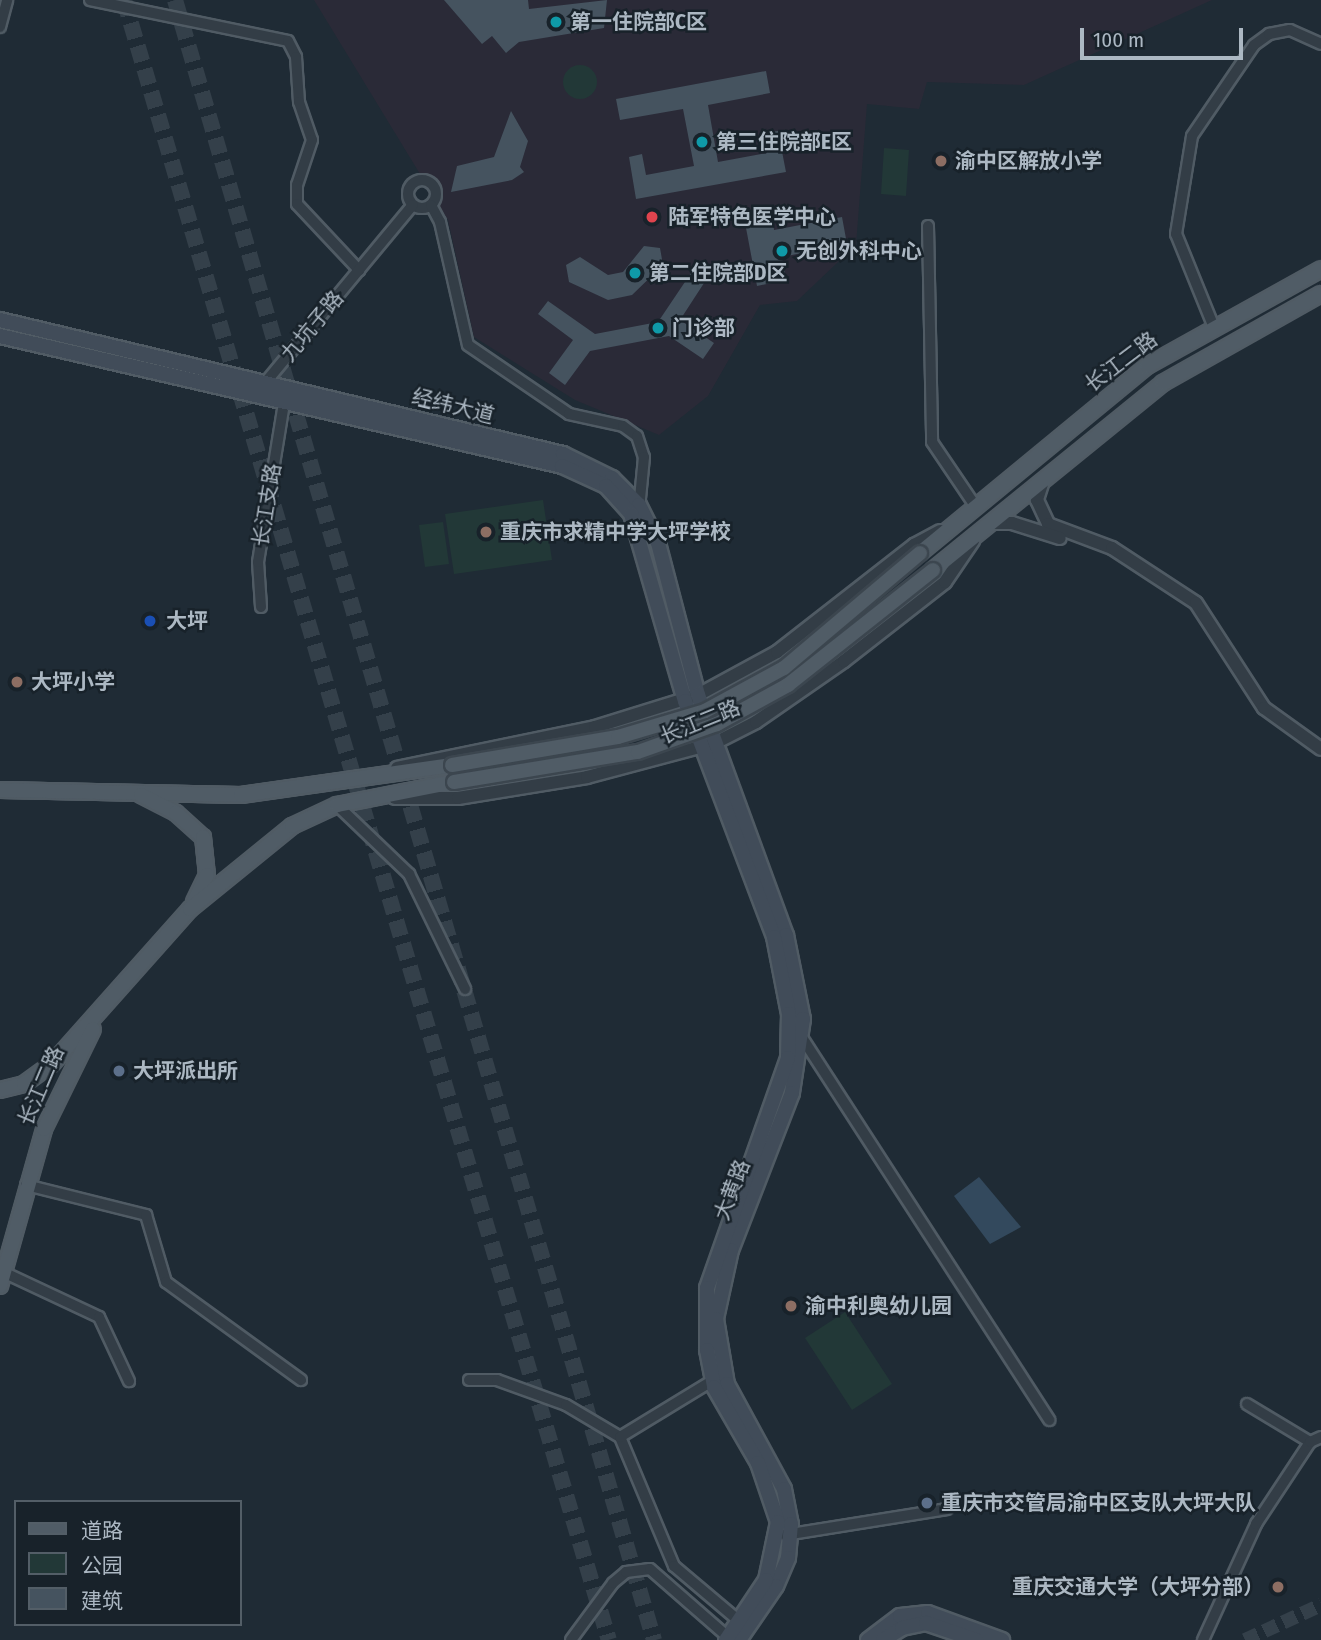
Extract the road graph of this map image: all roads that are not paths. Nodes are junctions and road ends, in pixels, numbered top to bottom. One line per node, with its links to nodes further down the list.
1 (6, 0): 3 (street)
2 (90, 0): 9 (street, 九坑子路)
3 (0, 27)
4 (1321, 44): 12 (street)
5 (414, 205): 6 (street); 6 (street); 9 (street, 九坑子路)
6 (430, 205): 17 (street)
7 (928, 226): 18 (street)
8 (1321, 269): 12 (main road, 长江二路)
9 (359, 270): 14 (street, 九坑子路)
10 (1321, 294): 16 (main road, 长江二路)
11 (0, 320): 14 (main road, 经纬大道)
12 (1213, 326): 18 (main road, 长江二路)
13 (0, 336): 15 (main road, 经纬大道)
14 (265, 383): 17 (main road, 经纬大道)
15 (284, 403): 21 (main road, 经纬大道); 23 (street, 长江支路)
16 (1045, 478): 20 (main road, 长江二路); 22 (street)
17 (639, 505): 21 (street); 25 (main road, 经纬大道)
18 (976, 507): 19 (main road, 长江二路)
19 (965, 517): 24 (street, 长江二路); 29 (main road, 长江二路, bridge)
20 (985, 527): 22 (street); 26 (street, 长江二路); 32 (main road, 长江二路, bridge)
21 (638, 530): 25 (main road, 经纬大道)
22 (1134, 562): 28 (street)
23 (261, 607)
24 (741, 674): 25 (street, 长江二路); 26 (street)
25 (691, 698): 27 (main road, 经纬大道); 29 (street, 长江二路)
26 (757, 722): 27 (street, 长江二路)
27 (709, 745): 32 (street, 长江二路); 37 (main road, 大黄路)
28 (1321, 749)
29 (391, 770): 31 (main road, 长江二路)
30 (0, 790): 31 (main road, 长江二路)
31 (135, 793): 34 (main road, 长江二路)
32 (367, 798): 33 (main road, 长江二路)
33 (337, 805): 34 (main road, 长江二路); 35 (street)
34 (190, 909): 36 (main road, 长江二路)
35 (465, 989)
36 (116, 992): 38 (main road, 长江二路); 39 (main road, 长江二路)
37 (795, 1032): 41 (main road, 大黄路); 46 (street)
38 (0, 1090)
39 (26, 1185): 40 (main road, 长江二路); 42 (street)
40 (2, 1279): 44 (street)
41 (719, 1377): 47 (street); 51 (main road, 大黄路)
42 (301, 1380)
43 (469, 1380): 47 (street)
44 (129, 1381)
45 (1247, 1404): 49 (street)
46 (1049, 1420)
47 (620, 1437): 52 (street)
48 (1321, 1437): 49 (street)
49 (1310, 1443): 59 (street)
50 (947, 1509): 51 (street)
51 (783, 1536): 52 (main road, 大黄路); 53 (main road, 大黄路)
52 (739, 1621): 53 (main road, 大黄路)
53 (731, 1639): 54 (street)
54 (571, 1640)
55 (868, 1640): 58 (main road)
56 (883, 1640): 57 (main road)
57 (976, 1640)
58 (1002, 1640)
59 (1203, 1640)

